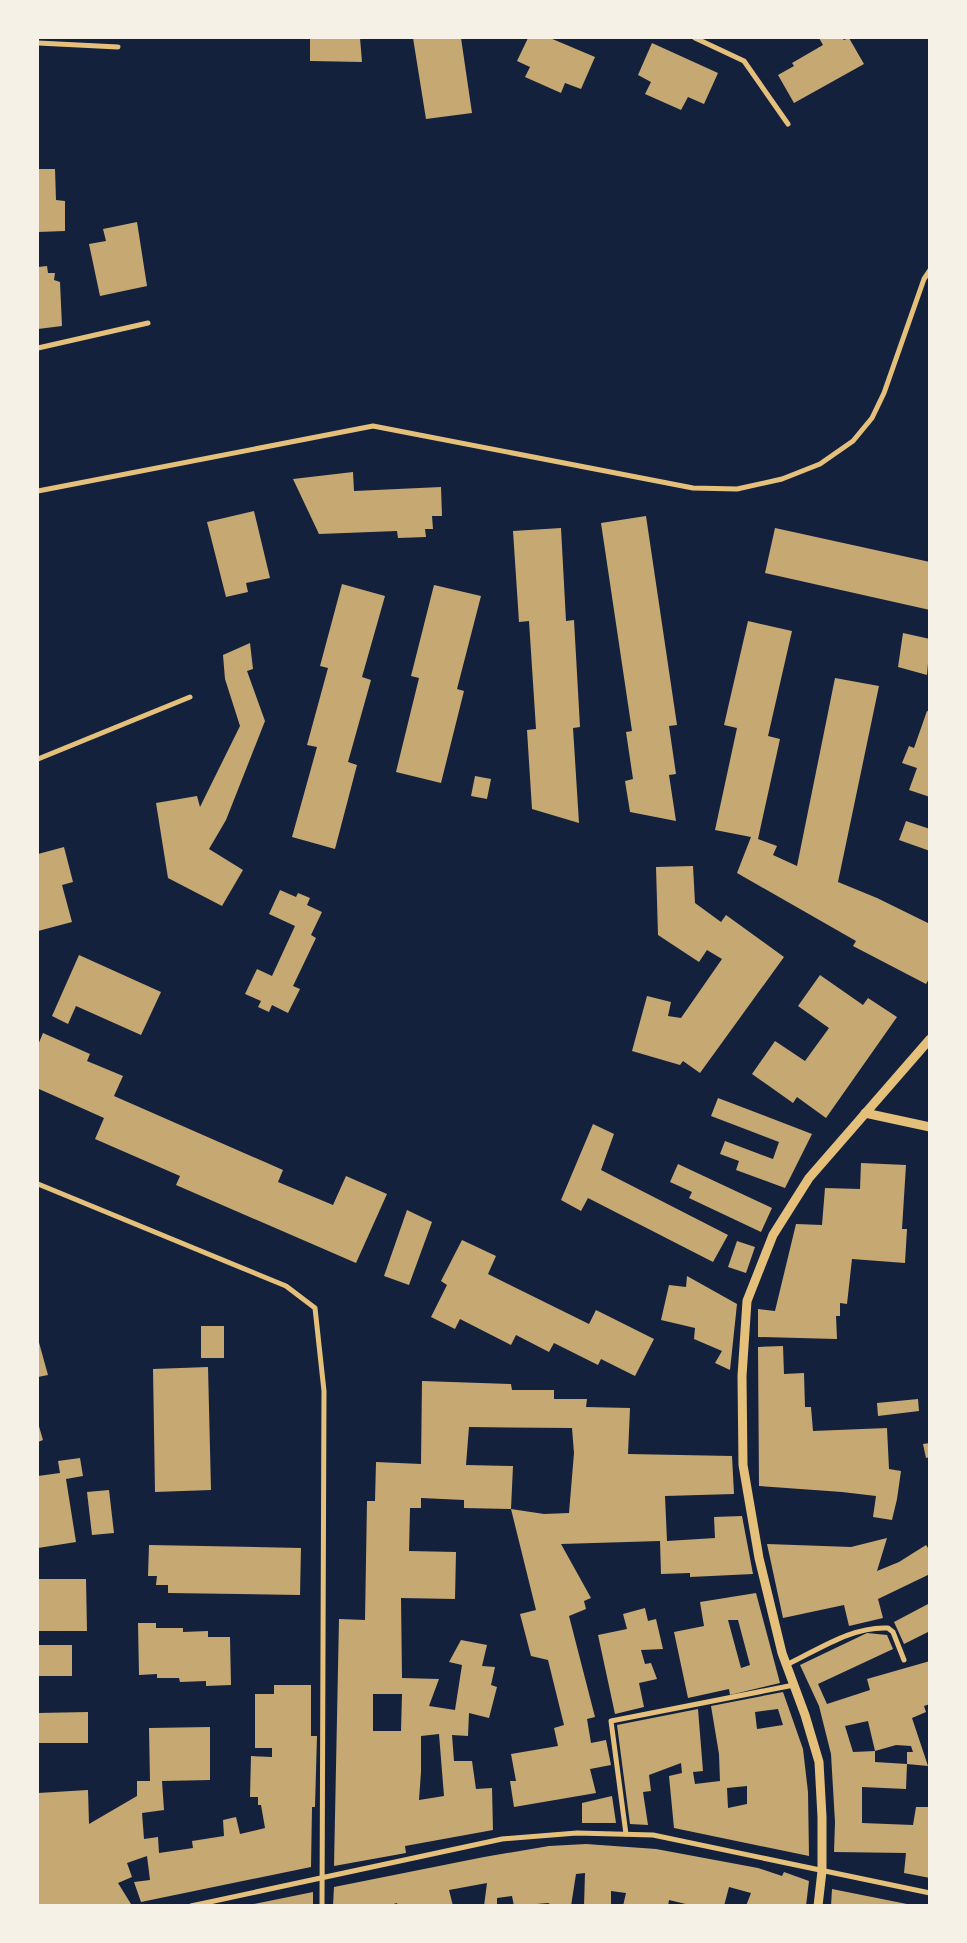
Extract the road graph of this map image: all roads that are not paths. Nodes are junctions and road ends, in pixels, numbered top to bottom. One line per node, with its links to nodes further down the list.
1 (695, 38): 4 (street)
2 (38, 43): 3 (street)
3 (118, 47)
4 (788, 124)
5 (930, 270): 8 (street)
6 (148, 323): 7 (street)
7 (38, 348)
8 (38, 491)
9 (190, 697): 10 (street)
10 (38, 758)
11 (930, 1039): 12 (street)
12 (865, 1113): 13 (street); 16 (street)
13 (930, 1127)
14 (38, 1184): 20 (street)
15 (904, 1660): 16 (street)
16 (786, 1665): 17 (street)
17 (794, 1685): 18 (street); 19 (street)
18 (626, 1834): 19 (street); 20 (street)
19 (822, 1871): 21 (street); 24 (street)
20 (322, 1878): 22 (street); 23 (street)
21 (930, 1893)
22 (191, 1906)
23 (322, 1906)
24 (818, 1906)

